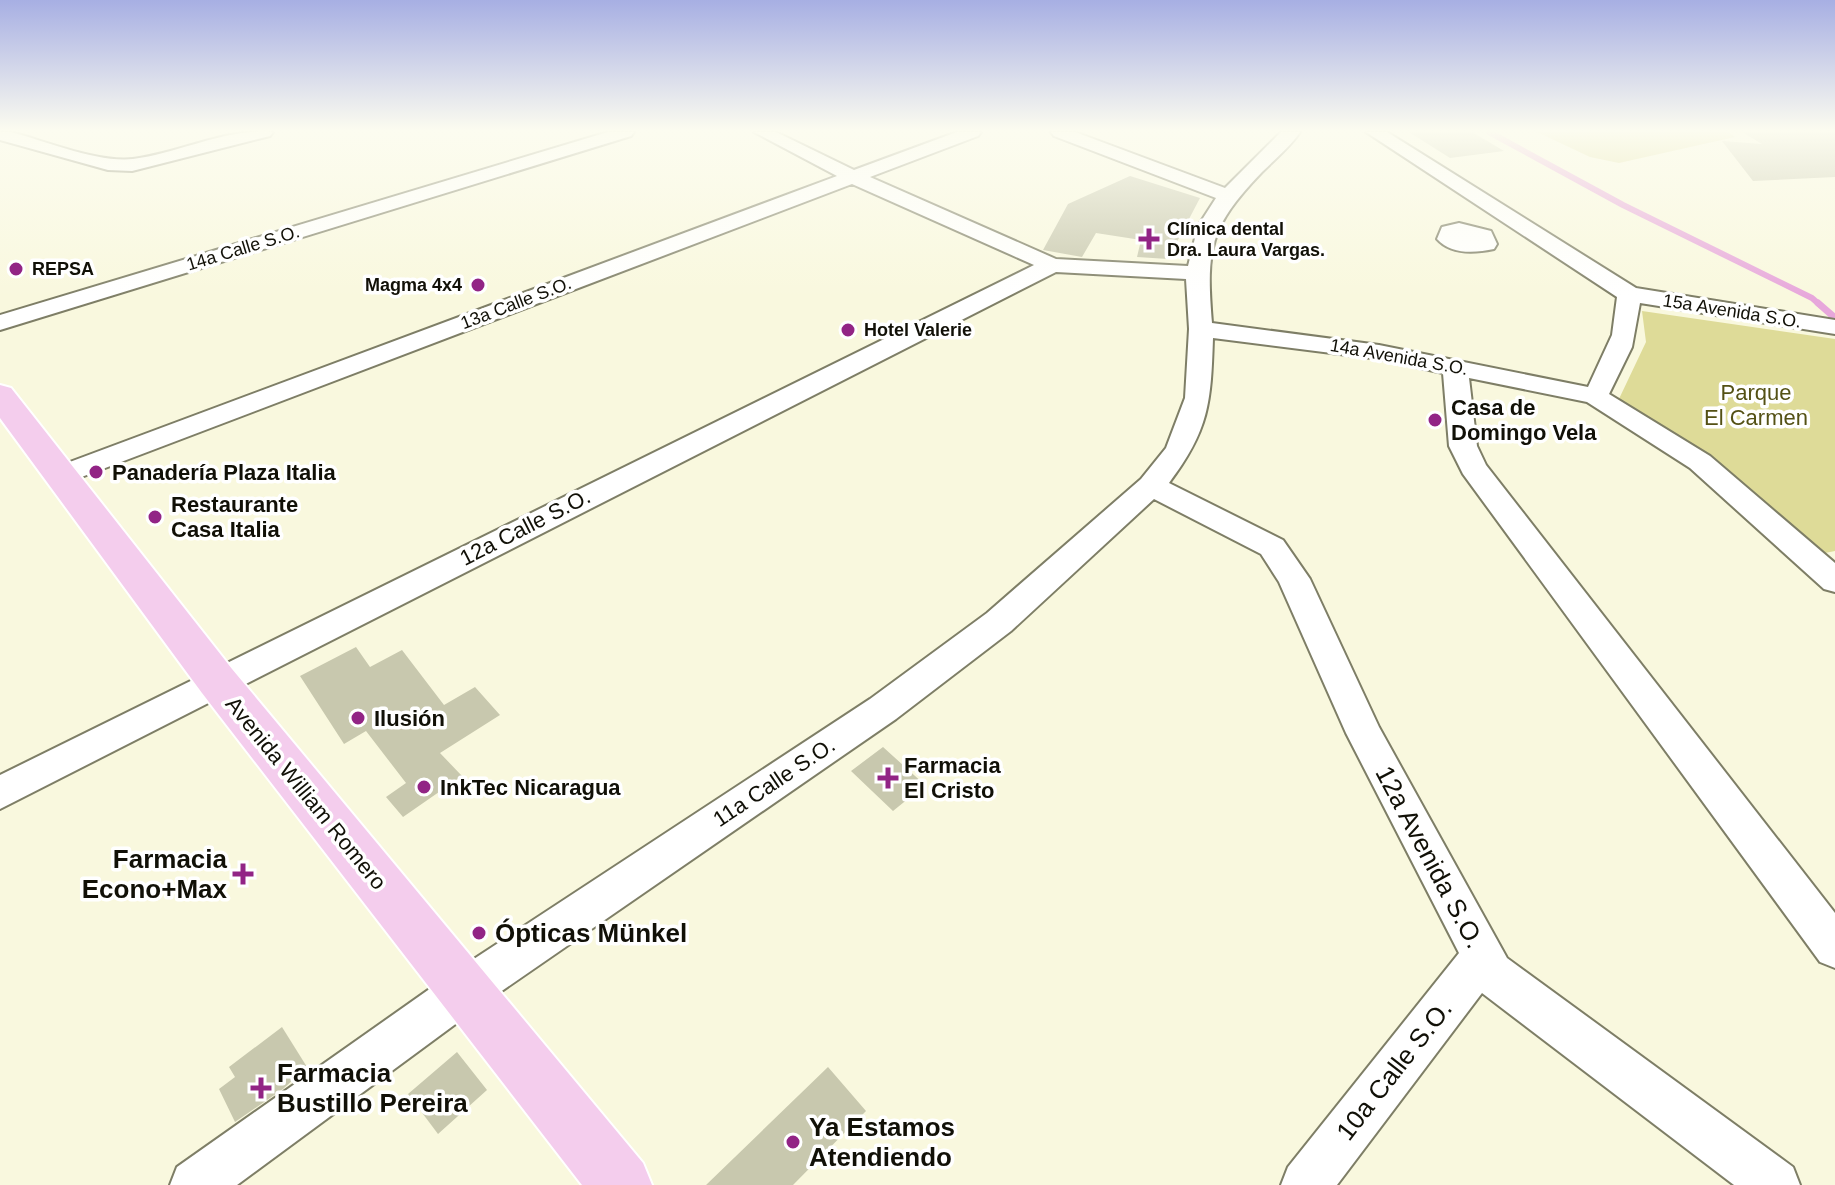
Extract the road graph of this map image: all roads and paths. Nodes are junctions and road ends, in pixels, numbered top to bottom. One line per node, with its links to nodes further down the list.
1 (444, 187): 13 (street, 14a Calle S.O.)
2 (821, 187): 19 (street, 13a Calle S.O.)
3 (877, 187): 10 (street)
4 (1205, 187): 7 (street)
5 (1237, 187): 7 (street)
6 (1461, 187): 8 (street)
7 (1228, 196): 11 (street)
8 (1523, 227): 9 (street); 12 (street)
9 (1484, 235)
10 (1052, 265): 11 (street); 22 (street, 12a Calle S.O.)
11 (1197, 273): 15 (street, 11a Calle S.O.)
12 (1629, 294): 14 (street, 15a Avenida S.O.); 18 (street)
13 (0, 323)
14 (1835, 327)
15 (1201, 329): 16 (street, 14a Avenida S.O.); 20 (street, 11a Calle S.O.)
16 (1455, 366): 18 (street, 14a Avenida S.O.); 24 (street)
17 (0, 395): 19 (main road, Avenida William Romero)
18 (1595, 396): 21 (street)
19 (61, 475): 22 (main road, Avenida William Romero)
20 (1151, 486): 25 (street, 12a Avenida S.O.); 26 (street, 11a Calle S.O.)
21 (1828, 568)
22 (217, 681): 23 (street, 12a Calle S.O.); 26 (main road, Avenida William Romero)
23 (0, 793)
24 (1835, 947)
25 (1483, 957): 29 (street, 10a Calle S.O.); 30 (street, 12a Avenida S.O.)
26 (464, 991): 27 (street, 11a Calle S.O.); 28 (main road, Avenida William Romero)
27 (195, 1185)
28 (621, 1185)
29 (1306, 1185)
30 (1775, 1185)

